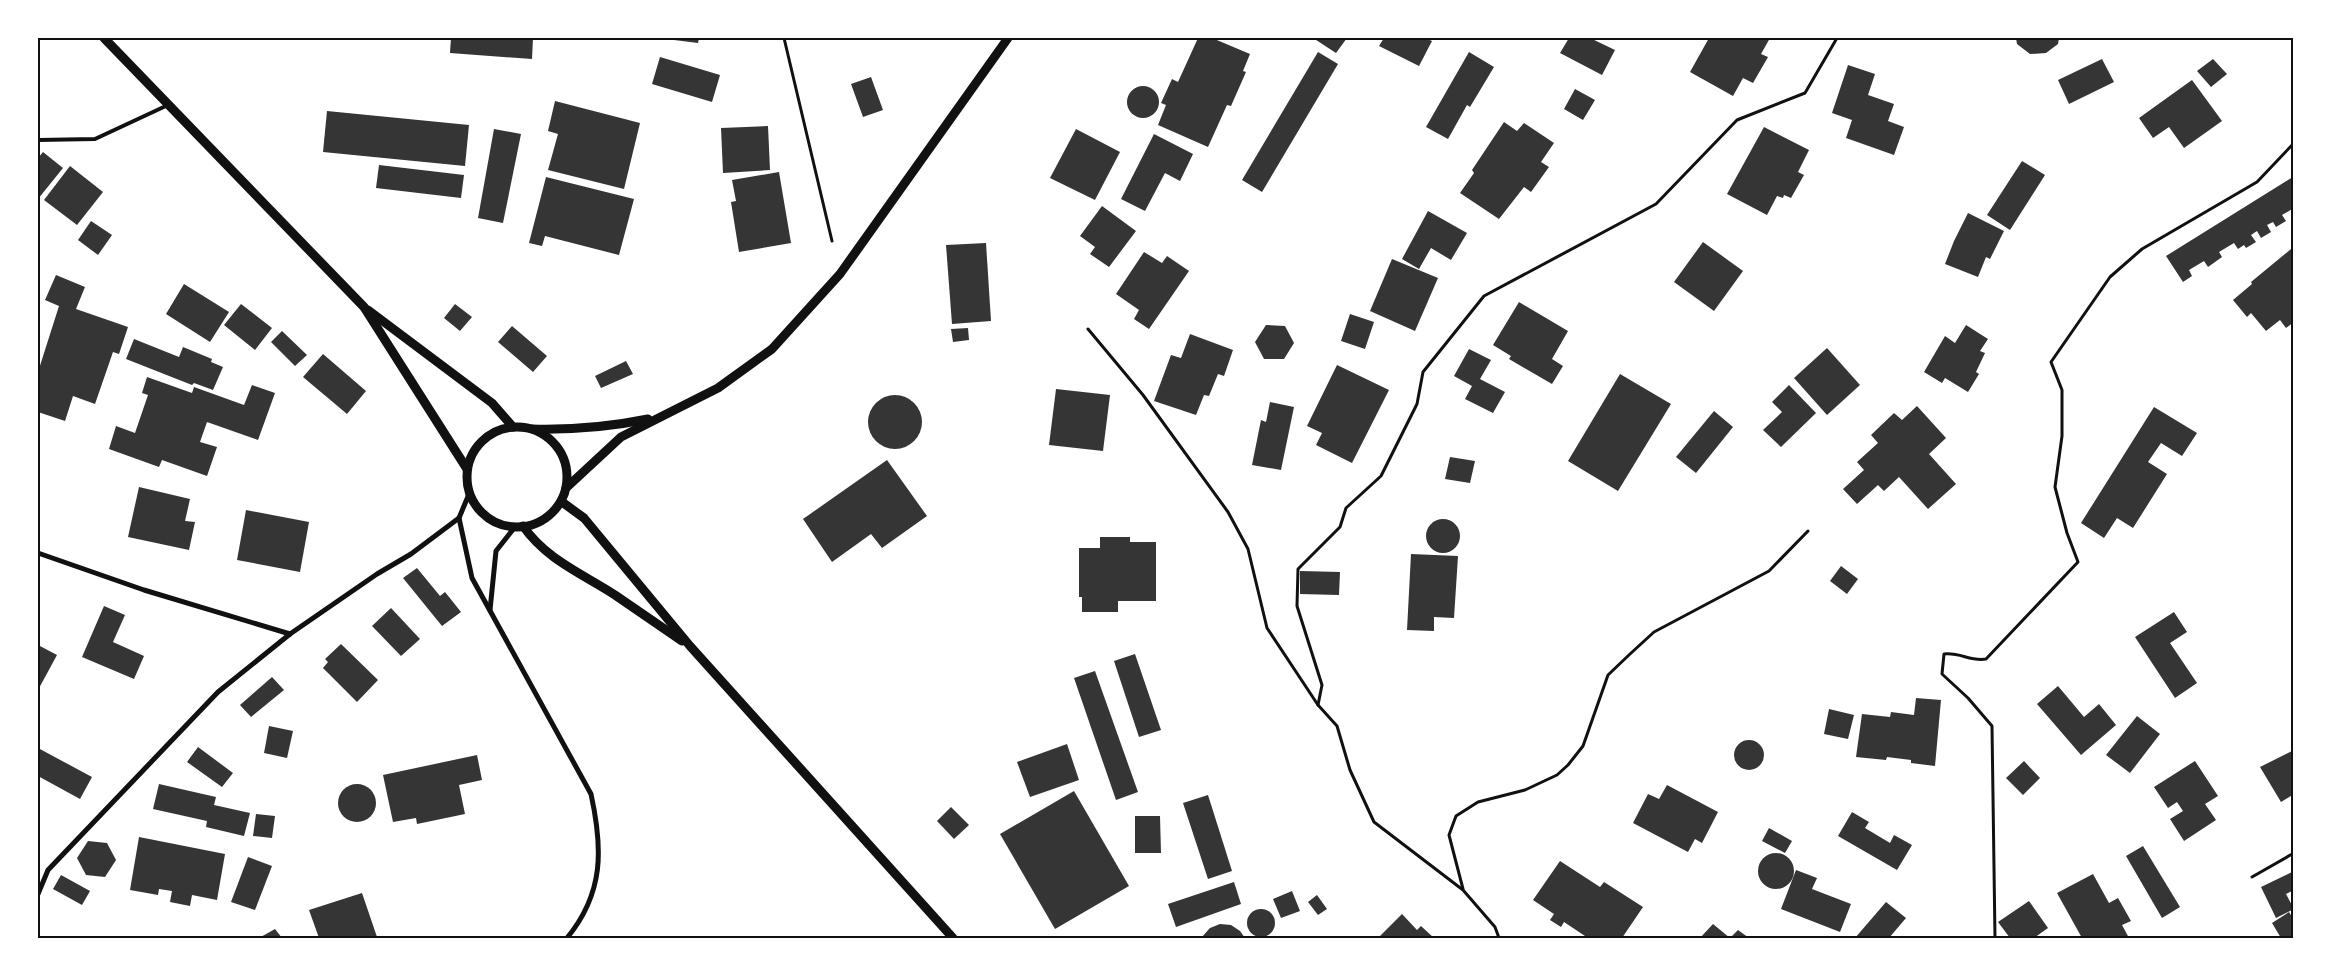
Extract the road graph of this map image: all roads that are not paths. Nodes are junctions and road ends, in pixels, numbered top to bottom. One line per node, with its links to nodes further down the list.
1 (104, 38): 3 (street)
2 (1008, 38): 6 (street)
3 (168, 105): 4 (lane); 5 (street)
4 (38, 140)
5 (364, 307): 7 (street); 9 (street)
6 (656, 418): 8 (street); 10 (street)
7 (513, 427): 8 (street); 9 (street)
8 (529, 429): 10 (street)
9 (467, 468): 11 (street)
10 (566, 488): 12 (street)
11 (469, 494): 13 (street); 14 (street)
12 (562, 502): 14 (street); 18 (street)
13 (459, 518): 16 (street); 17 (street)
14 (519, 527): 16 (street); 18 (street)
15 (38, 553): 17 (street)
16 (490, 611): 20 (street)
17 (290, 634): 19 (street)
18 (690, 646): 21 (street)
19 (38, 894)
20 (567, 938)
21 (953, 938)

